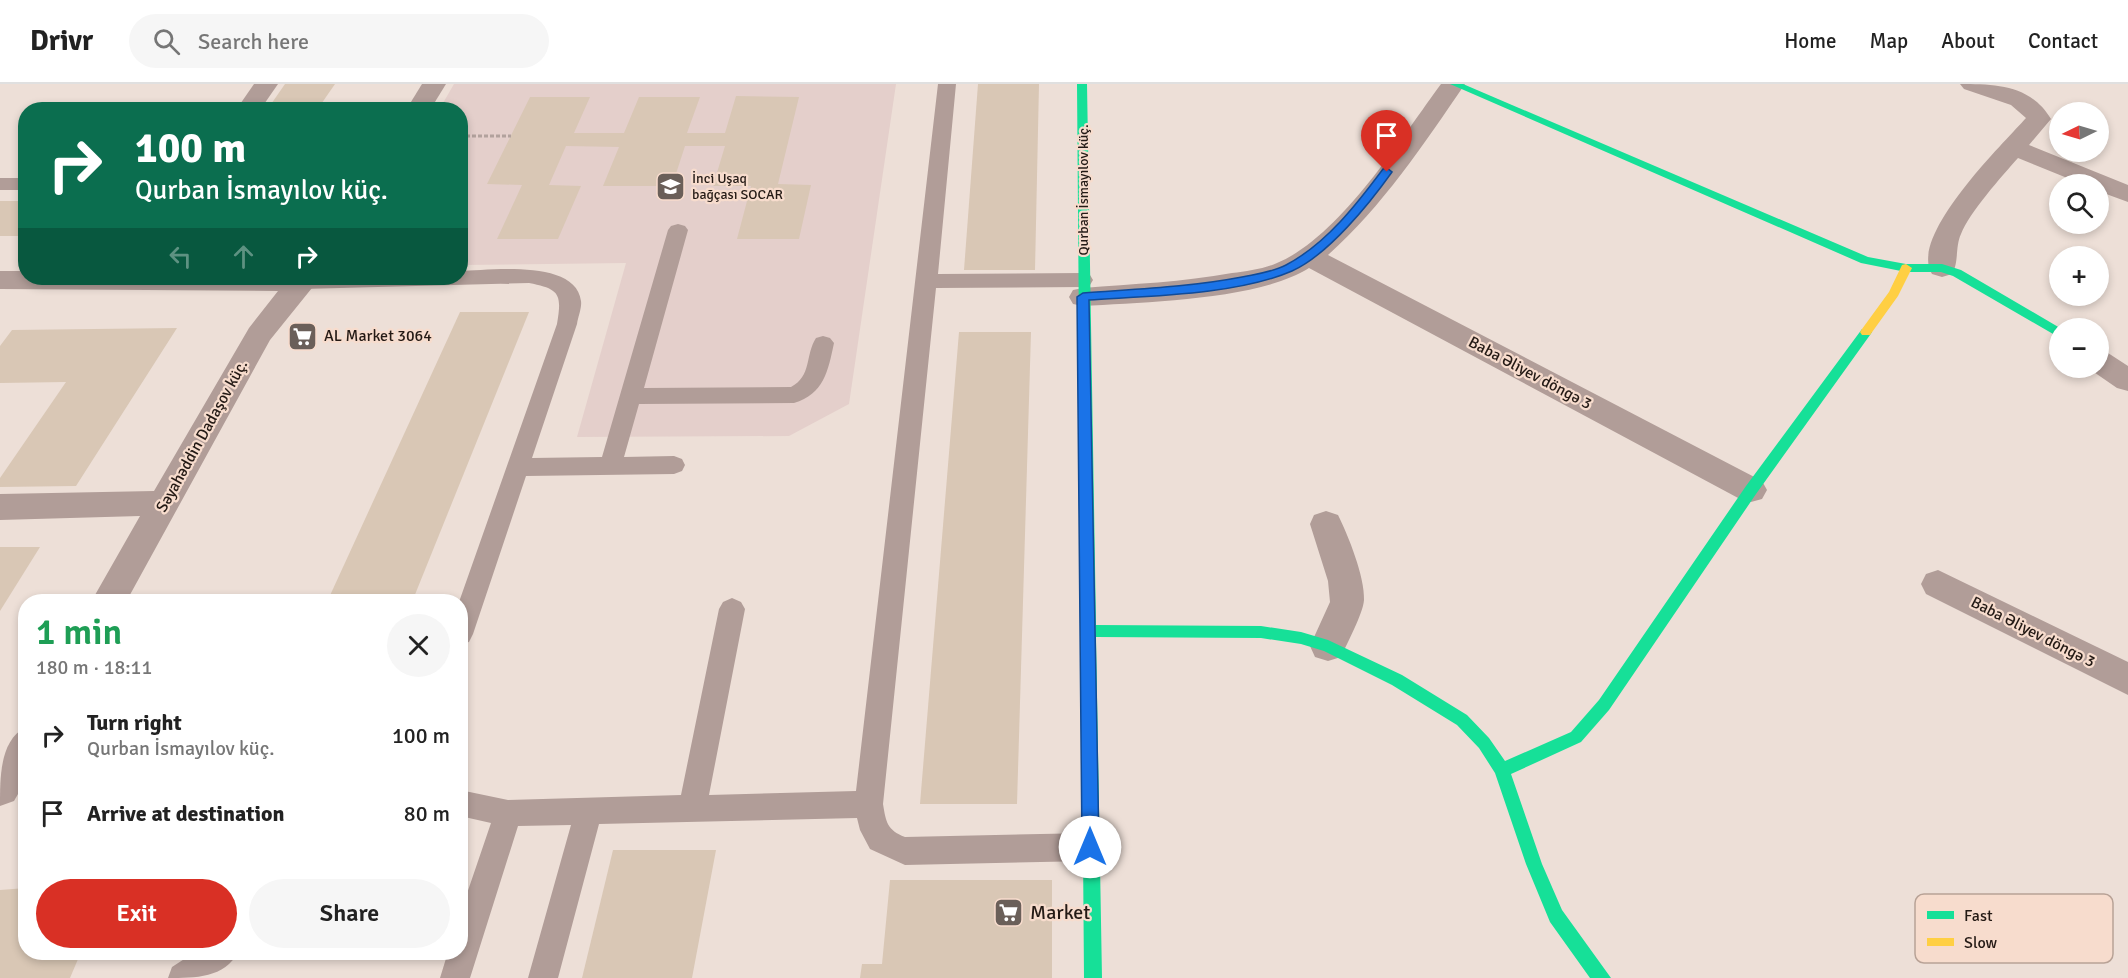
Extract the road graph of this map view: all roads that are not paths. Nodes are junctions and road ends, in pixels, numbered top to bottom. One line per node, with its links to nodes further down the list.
1 (266, 84): 8 (street)
2 (434, 84): 9 (street)
3 (947, 84): 21 (lane)
4 (1082, 84): 23 (street, Qurban İsmayılov küç.)
5 (1454, 84): 15 (street); 16 (street)
6 (1972, 84): 7 (street)
7 (2000, 89): 10 (street)
8 (254, 102)
9 (423, 102)
10 (2012, 147): 13 (street); 17 (street)
11 (0, 184): 12 (lane)
12 (18, 184)
13 (2128, 194)
14 (678, 230): 28 (lane)
15 (1308, 256): 23 (street); 32 (street, Baba Əliyev döngə 3)
16 (1906, 268): 17 (street); 32 (street)
17 (1942, 268): 24 (street)
18 (468, 277): 31 (lane)
19 (0, 280): 20 (street)
20 (18, 280)
21 (928, 281): 23 (lane); 47 (lane)
22 (299, 285): 33 (street, Səyahəddin Dadaşov küç.)
23 (1083, 289): 40 (street, Qurban İsmayılov küç.)
24 (2049, 327)
25 (823, 343): 28 (lane)
26 (2109, 367): 27 (street)
27 (2128, 380)
28 (631, 396): 29 (lane)
29 (611, 464): 30 (lane); 31 (lane)
30 (674, 465)
31 (519, 467): 39 (lane)
32 (1751, 490): 44 (street)
33 (165, 503): 34 (street); 37 (street, Səyahəddin Dadaşov küç.)
34 (0, 507)
35 (1326, 524): 41 (street)
36 (1938, 584): 42 (street, Baba Əliyev döngə 3)
37 (113, 594)
38 (732, 609): 48 (lane)
39 (468, 611)
40 (1089, 631): 41 (street); 51 (street, Qurban İsmayılov küç.)
41 (1328, 646): 44 (street)
42 (2128, 679)
43 (18, 758): 45 (street)
44 (1502, 770): 59 (street)
45 (0, 788)
46 (468, 804): 50 (lane)
47 (869, 804): 48 (lane); 51 (lane)
48 (693, 807): 49 (lane)
49 (589, 810): 50 (lane); 57 (lane)
50 (508, 813): 52 (lane)
51 (1090, 847): 58 (street, Qurban İsmayılov küç.)
52 (468, 938)
53 (211, 960): 55 (lane)
54 (461, 960): 56 (lane)
55 (183, 978)
56 (455, 978)
57 (543, 978)
58 (1093, 978)
59 (1602, 978)

